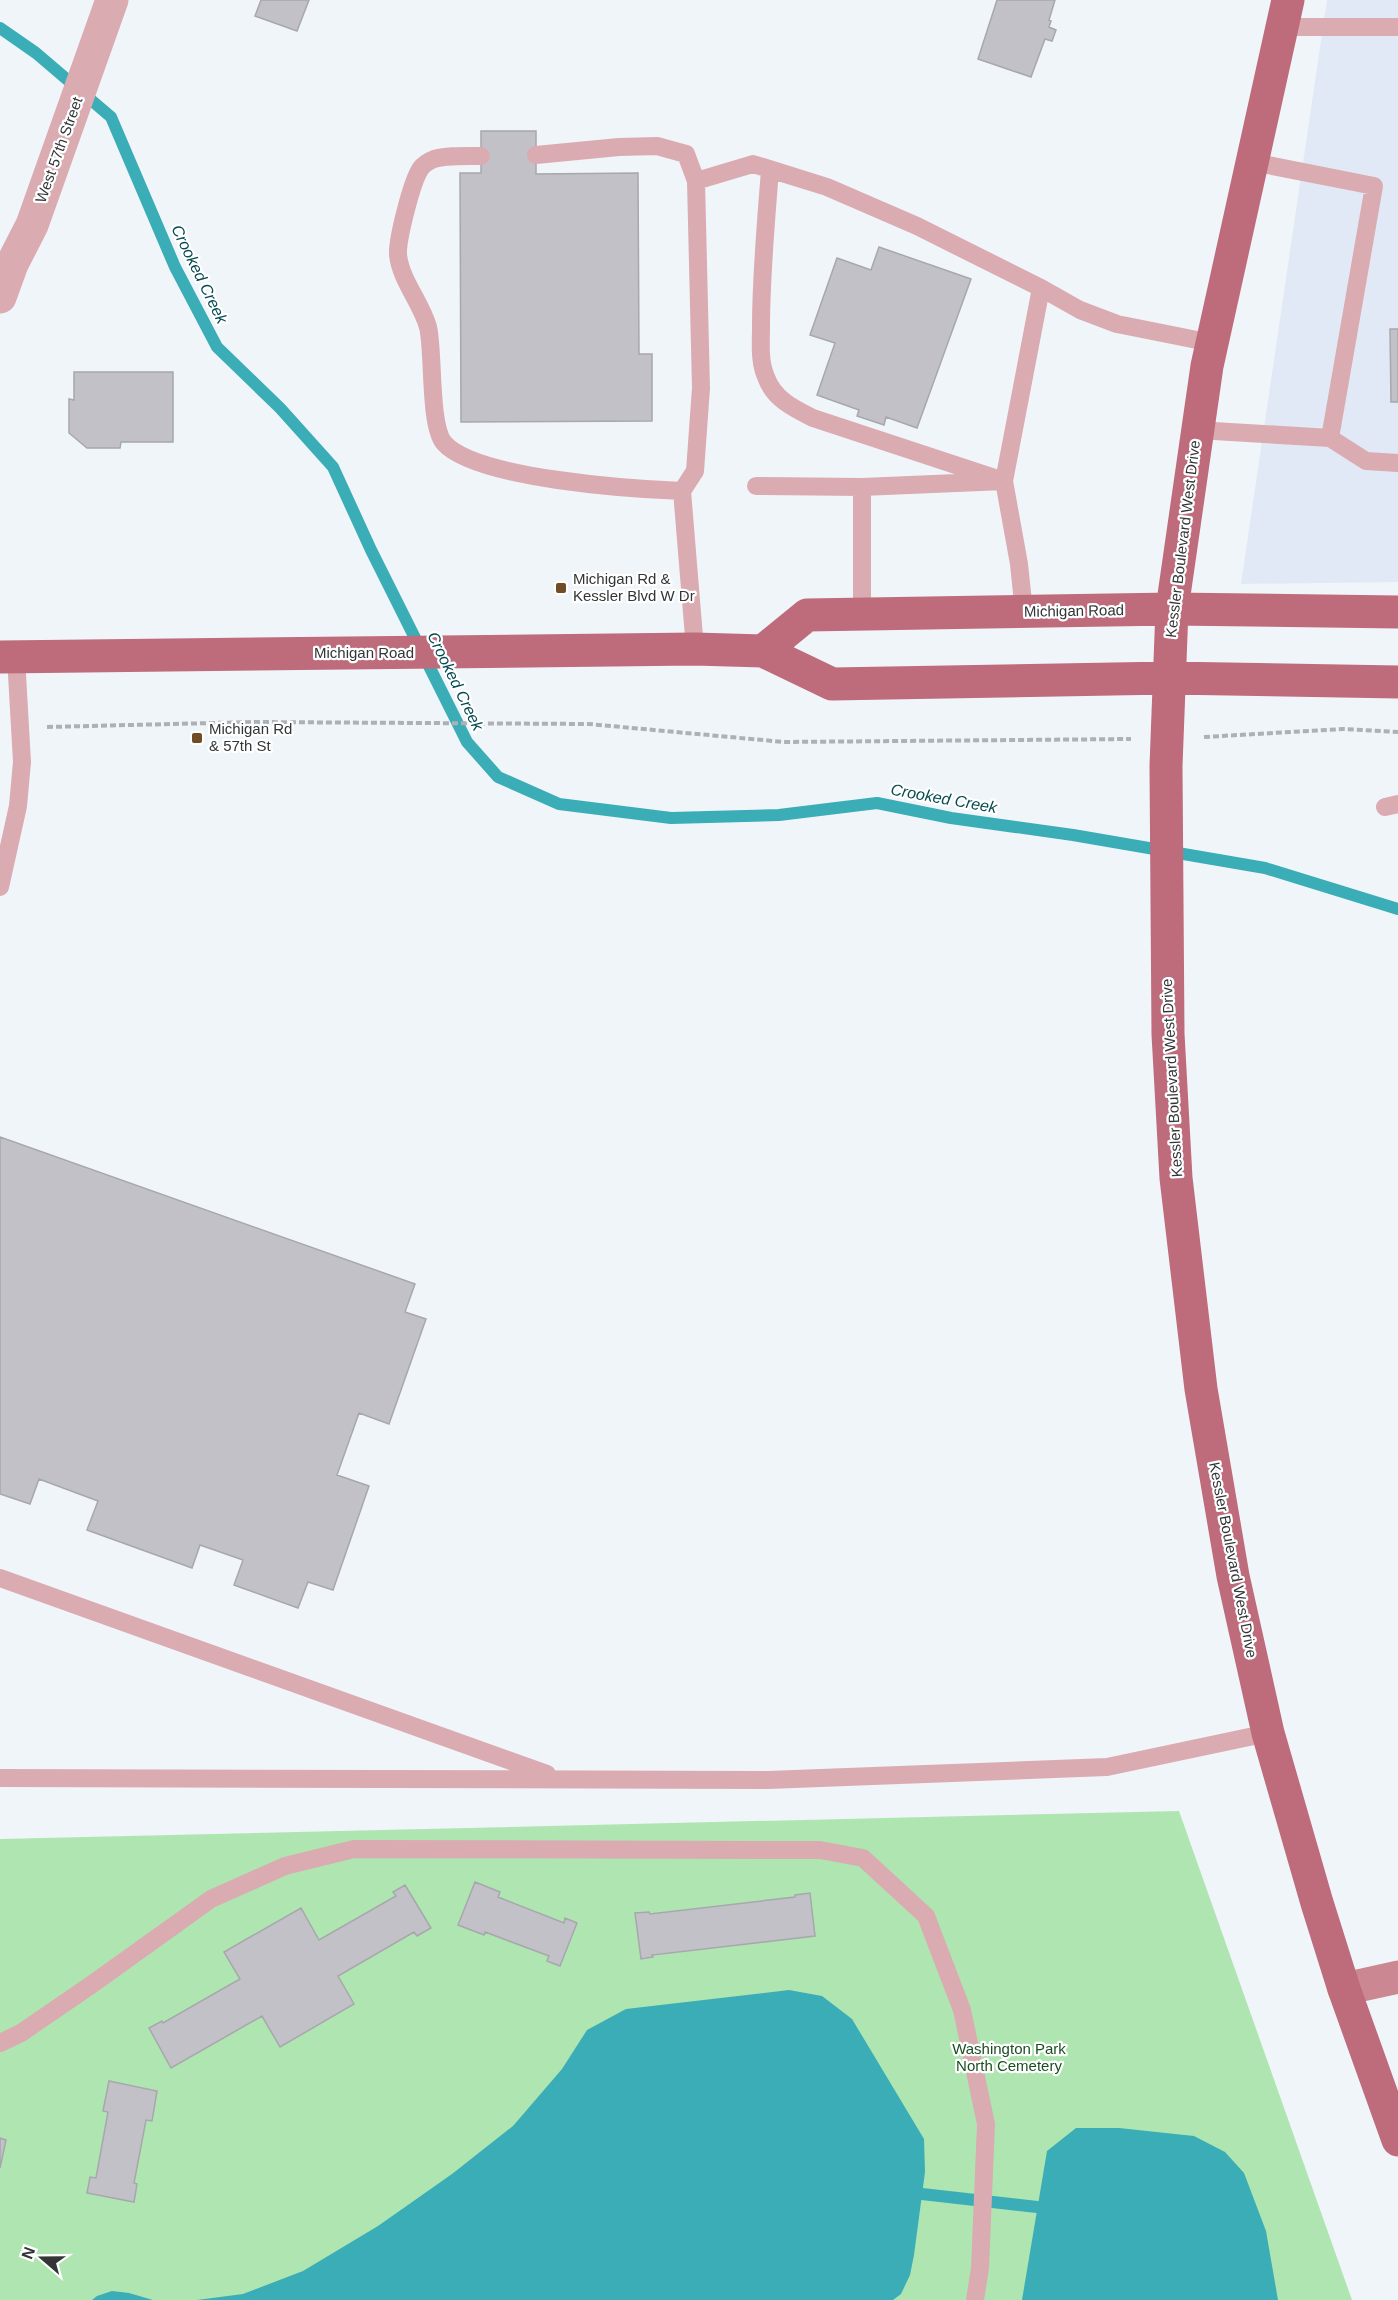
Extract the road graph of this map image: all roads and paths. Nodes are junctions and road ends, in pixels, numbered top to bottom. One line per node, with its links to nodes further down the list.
1 (112, 0): 9 (street, West 57th Street)
2 (1285, 14): 3 (lane); 6 (main road, Kessler Boulevard West Drive)
3 (1398, 27)
4 (536, 155): 8 (lane)
5 (482, 156): 19 (lane)
6 (1252, 162): 12 (main road, Kessler Boulevard West Drive); 14 (lane)
7 (770, 170): 8 (lane); 10 (lane); 16 (lane)
8 (696, 182): 19 (lane)
9 (6, 261): 11 (street, West 57th Street)
10 (1041, 288): 12 (lane); 16 (lane)
11 (0, 297)
12 (1212, 343): 13 (main road, Kessler Boulevard West Drive)
13 (1197, 430): 14 (lane); 20 (main road, Kessler Boulevard West Drive)
14 (1330, 438): 15 (lane)
15 (1398, 463)
16 (1004, 482): 18 (lane); 21 (lane)
17 (756, 486): 18 (lane)
18 (862, 487): 23 (lane)
19 (682, 491): 24 (lane)
20 (1172, 609): 21 (main road, Michigan Road); 22 (main road, Michigan Road); 27 (main road, Kessler Boulevard West Drive)
21 (1024, 612): 23 (main road, Michigan Road)
22 (1398, 612)
23 (862, 614): 25 (main road, Michigan Road)
24 (695, 649): 25 (main road, Michigan Road); 26 (main road, Michigan Road)
25 (763, 651): 27 (main road, Michigan Road)
26 (8, 657): 29 (lane)
27 (1169, 678): 28 (main road, Michigan Road); 31 (main road, Kessler Boulevard West Drive)
28 (1398, 682)
29 (22, 727): 31 (path); 32 (lane)
30 (1398, 732): 31 (path)
31 (1166, 752): 35 (main road, Kessler Boulevard West Drive)
32 (6, 838): 33 (lane)
33 (0, 887)
34 (0, 1578): 37 (lane)
35 (1268, 1733): 37 (lane); 39 (main road, Kessler Boulevard West Drive)
36 (0, 1778): 37 (lane)
37 (560, 1779)
38 (1398, 1977): 39 (street)
39 (1344, 1989): 41 (main road, Kessler Boulevard West Drive)
40 (0, 2043): 42 (lane)
41 (1398, 2140)
42 (975, 2300)

